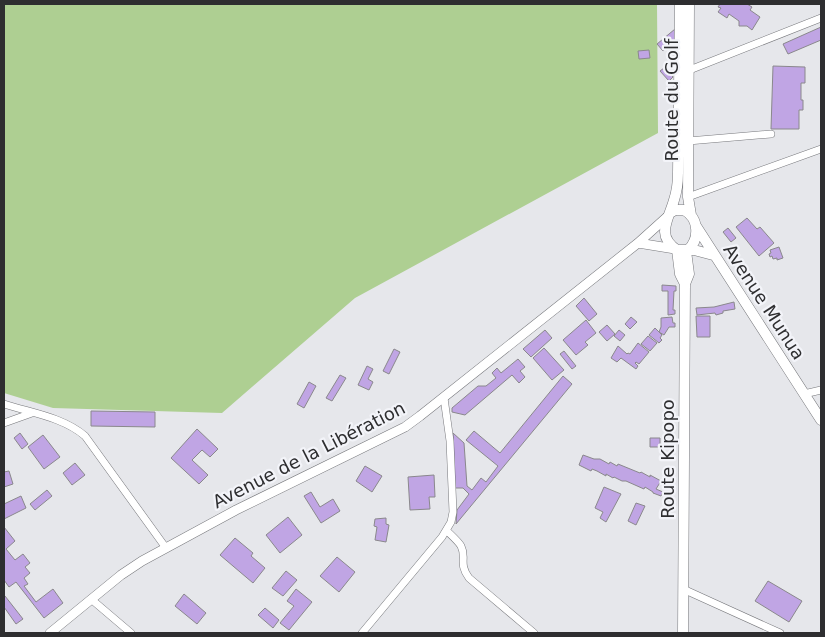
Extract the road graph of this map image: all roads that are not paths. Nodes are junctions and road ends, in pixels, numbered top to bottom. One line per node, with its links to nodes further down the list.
1 (680, 4): 4 (main road)
2 (689, 4): 4 (main road, Route du Golf)
3 (821, 18): 4 (street)
4 (683, 72): 6 (main road, Route du Golf); 9 (main road)
5 (771, 134): 6 (street)
6 (688, 141): 8 (main road, Route du Golf)
7 (821, 149): 8 (street)
8 (688, 197): 10 (main road, Route Kipopo)
9 (669, 215): 10 (main road); 11 (street, Avenue de la Libération); 12 (main road)
10 (694, 221): 12 (main road, Route Kipopo); 13 (main road, Avenue Munua)
11 (638, 243): 12 (street); 16 (street, Avenue de la Libération)
12 (682, 250): 13 (main road); 23 (main road, Route Kipopo)
13 (713, 255): 15 (main road, Avenue Munua)
14 (821, 390): 15 (street)
15 (804, 394): 19 (main road, Avenue Munua)
16 (444, 398): 21 (street); 22 (street, Avenue de la Libération)
17 (4, 404): 18 (street)
18 (32, 413): 20 (street); 22 (street)
19 (821, 420)
20 (4, 423)
21 (447, 530): 27 (street); 28 (street)
22 (166, 548): 24 (street, Avenue de la Libération)
23 (683, 589): 29 (main road, Route Kipopo); 30 (street)
24 (91, 599): 25 (street, Avenue de la Libération); 26 (street)
25 (50, 633)
26 (130, 633)
27 (362, 633)
28 (534, 633)
29 (683, 633)
30 (780, 633)

